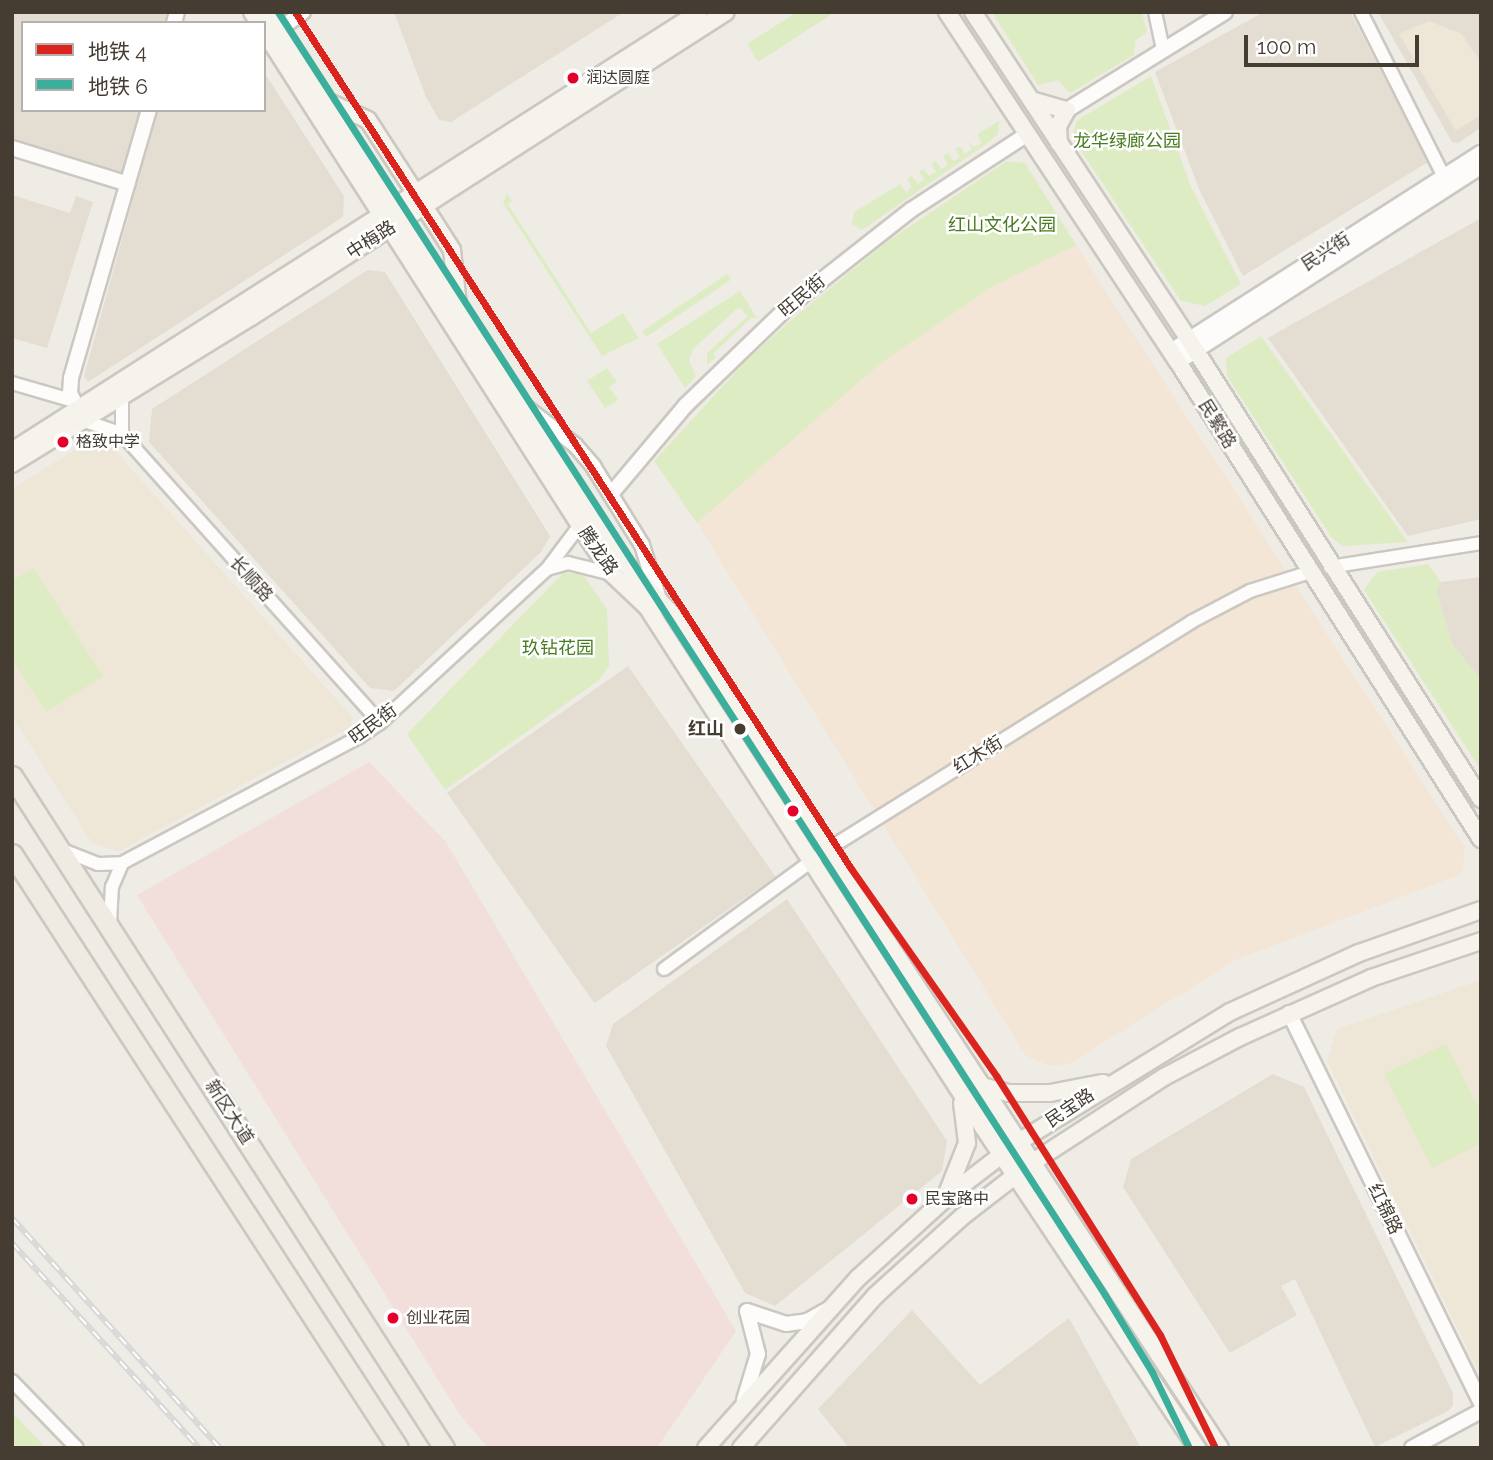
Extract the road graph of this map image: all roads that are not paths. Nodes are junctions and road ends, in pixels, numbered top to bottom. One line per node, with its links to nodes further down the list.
1 (268, 12): 10 (main road, 腾龙路)
2 (303, 12): 10 (street)
3 (699, 12): 23 (main road, 中梅路)
4 (726, 12): 23 (main road, 中梅路)
5 (947, 12): 16 (main road, 民繁路)
6 (973, 12): 12 (main road, 民繁路)
7 (1155, 12): 11 (street)
8 (1225, 12): 11 (street)
9 (1361, 12): 21 (street)
10 (272, 30): 13 (main road, 腾龙路)
11 (1163, 50): 14 (street)
12 (1031, 100): 14 (main road); 17 (main road, 民繁路)
13 (323, 107): 23 (main road); 24 (main road, 腾龙路)
14 (1067, 110): 17 (main road)
15 (148, 112): 22 (street)
16 (1026, 135): 27 (main road, 民繁路); 35 (street, 旺民街)
17 (1059, 143): 26 (main road, 民繁路)
18 (12, 148): 22 (street)
19 (1481, 153): 21 (street, 民兴街)
20 (1481, 167): 26 (street, 民兴街)
21 (1444, 177): 26 (street, 民兴街)
22 (128, 184): 31 (street)
23 (420, 200): 24 (main road, 中梅路); 25 (main road)
24 (393, 217): 25 (main road, 腾龙路); 29 (main road, 中梅路); 31 (main road, 中梅路); 36 (main road, 腾龙路)
25 (458, 307): 30 (main road, 腾龙路)
26 (1192, 345): 27 (street, 民兴街); 38 (main road, 民繁路)
27 (1175, 357): 40 (main road, 民繁路)
28 (12, 383): 31 (street)
29 (122, 399): 31 (main road, 中梅路); 32 (street)
30 (517, 400): 35 (street); 42 (main road, 腾龙路)
31 (79, 410): 32 (street); 33 (main road, 中梅路); 34 (main road, 中梅路)
32 (122, 434): 43 (street, 长顺路)
33 (12, 451)
34 (12, 464)
35 (611, 494): 42 (street)
36 (580, 525): 39 (street, 旺民街); 41 (main road, 腾龙路)
37 (1481, 543): 38 (street)
38 (1330, 567): 45 (main road, 民繁路)
39 (547, 569): 41 (street); 43 (street, 旺民街)
40 (1310, 572): 46 (main road, 民繁路); 48 (street, 红木街)
41 (612, 574): 50 (main road, 腾龙路)
42 (658, 596): 48 (main road, 腾龙路)
43 (380, 723): 51 (street, 旺民街)
44 (12, 776): 47 (main road, 新区大道)
45 (1481, 799)
46 (1481, 839)
47 (60, 849): 51 (street); 53 (main road, 新区大道)
48 (825, 851): 50 (street, 红木街); 59 (main road, 腾龙路)
49 (12, 854): 71 (main road)
50 (811, 861): 55 (street, 红木街); 58 (main road, 腾龙路)
51 (122, 863): 53 (street)
52 (1479, 909): 57 (main road, 民宝路)
53 (110, 928): 72 (main road, 新区大道)
54 (1481, 941): 56 (main road, 民宝路)
55 (664, 969)
56 (1289, 1013): 62 (main road, 民宝路); 67 (street, 红锦路)
57 (1109, 1082): 59 (main road); 60 (main road, 民宝路)
58 (955, 1084): 61 (main road, 腾龙路); 64 (main road)
59 (978, 1085): 60 (main road, 腾龙路)
60 (1017, 1143): 61 (main road, 民宝路); 62 (main road, 腾龙路)
61 (1001, 1155): 63 (main road, 腾龙路); 64 (main road, 民宝路)
62 (1030, 1164): 63 (main road, 民宝路); 76 (main road, 腾龙路)
63 (1015, 1175): 74 (main road, 民宝路); 75 (main road, 腾龙路)
64 (938, 1205): 65 (main road, 民宝路)
65 (829, 1308): 68 (main road, 民宝路); 68 (street)
66 (12, 1381): 70 (street)
67 (1481, 1404)
68 (740, 1408): 73 (main road, 民宝路)
69 (1481, 1411): 77 (street)
70 (77, 1448)
71 (398, 1448)
72 (444, 1448)
73 (706, 1448)
74 (741, 1448)
75 (1197, 1448)
76 (1220, 1448)
77 (1412, 1448)

